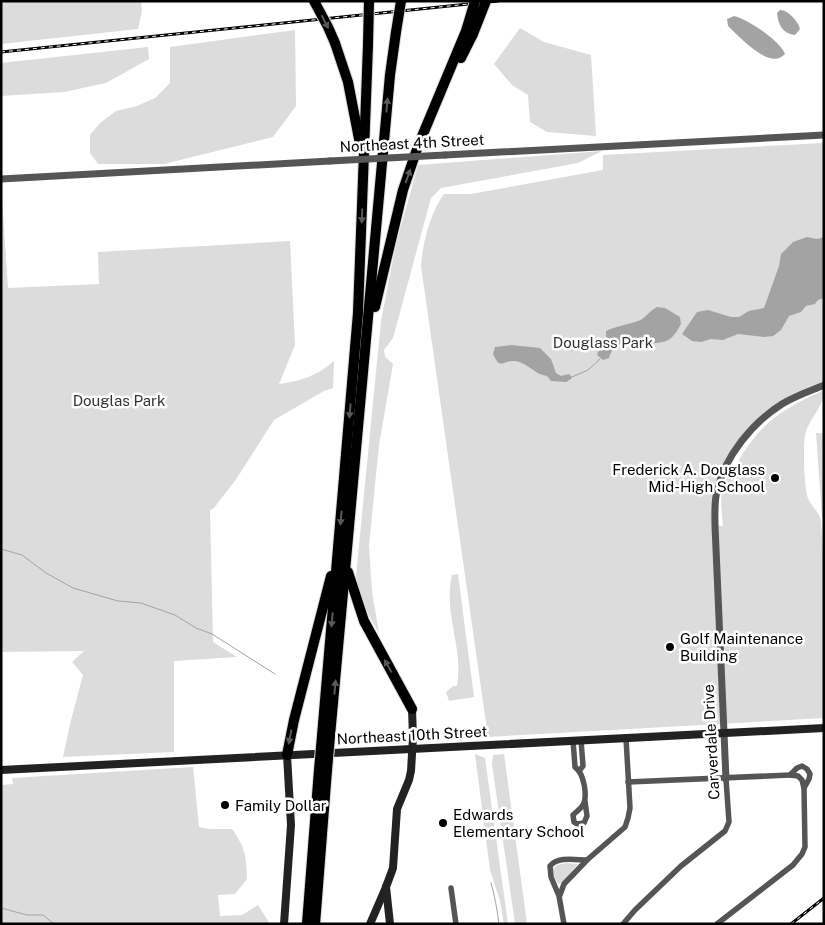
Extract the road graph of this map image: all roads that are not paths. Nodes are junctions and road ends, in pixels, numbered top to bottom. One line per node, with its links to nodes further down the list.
1 (314, 1): 8 (highway, one-way to 8, bridge)
2 (369, 1): 8 (highway, bridge)
3 (401, 1): 10 (highway, one-way to 3, bridge)
4 (475, 1): 6 (highway, bridge)
5 (486, 1): 6 (highway, bridge)
6 (470, 33): 10 (highway, one-way to 6)
7 (824, 135): 9 (street, Northeast 4th Street, bridge)
8 (364, 167): 12 (highway, one-way to 12)
9 (1, 178)
10 (366, 347): 13 (highway)
11 (824, 385): 16 (street, Carverdale Drive)
12 (337, 554): 17 (highway, one-way to 17); 21 (highway, one-way to 21)
13 (346, 567): 14 (highway, one-way to 13); 17 (highway, one-way to 13)
14 (412, 709): 20 (main road)
15 (824, 728): 16 (main road, Northeast 10th Street)
16 (724, 733): 18 (main road, Northeast 10th Street); 25 (street, Carverdale Drive)
17 (326, 736): 23 (highway, bridge)
18 (626, 738): 19 (main road, Northeast 10th Street); 26 (street)
19 (577, 740): 20 (main road, Northeast 10th Street); 28 (street)
20 (413, 748): 21 (main road, Northeast 10th Street); 30 (main road)
21 (287, 755): 22 (main road, Northeast 10th Street); 33 (main road)
22 (1, 770)
23 (323, 770): 34 (highway); 35 (highway)
24 (790, 775): 25 (street); 27 (street); 27 (street)
25 (726, 779): 26 (street); 40 (street, Carverdale Drive)
26 (628, 782): 29 (street)
27 (804, 788): 41 (street)
28 (585, 801)
29 (588, 860): 32 (street); 32 (street)
30 (386, 887): 36 (main road); 37 (main road)
31 (451, 888): 38 (street)
32 (560, 896): 39 (street)
33 (284, 924)
34 (307, 924)
35 (315, 924)
36 (370, 924)
37 (390, 924)
38 (456, 924)
39 (564, 924)
40 (623, 924)
41 (717, 924)

